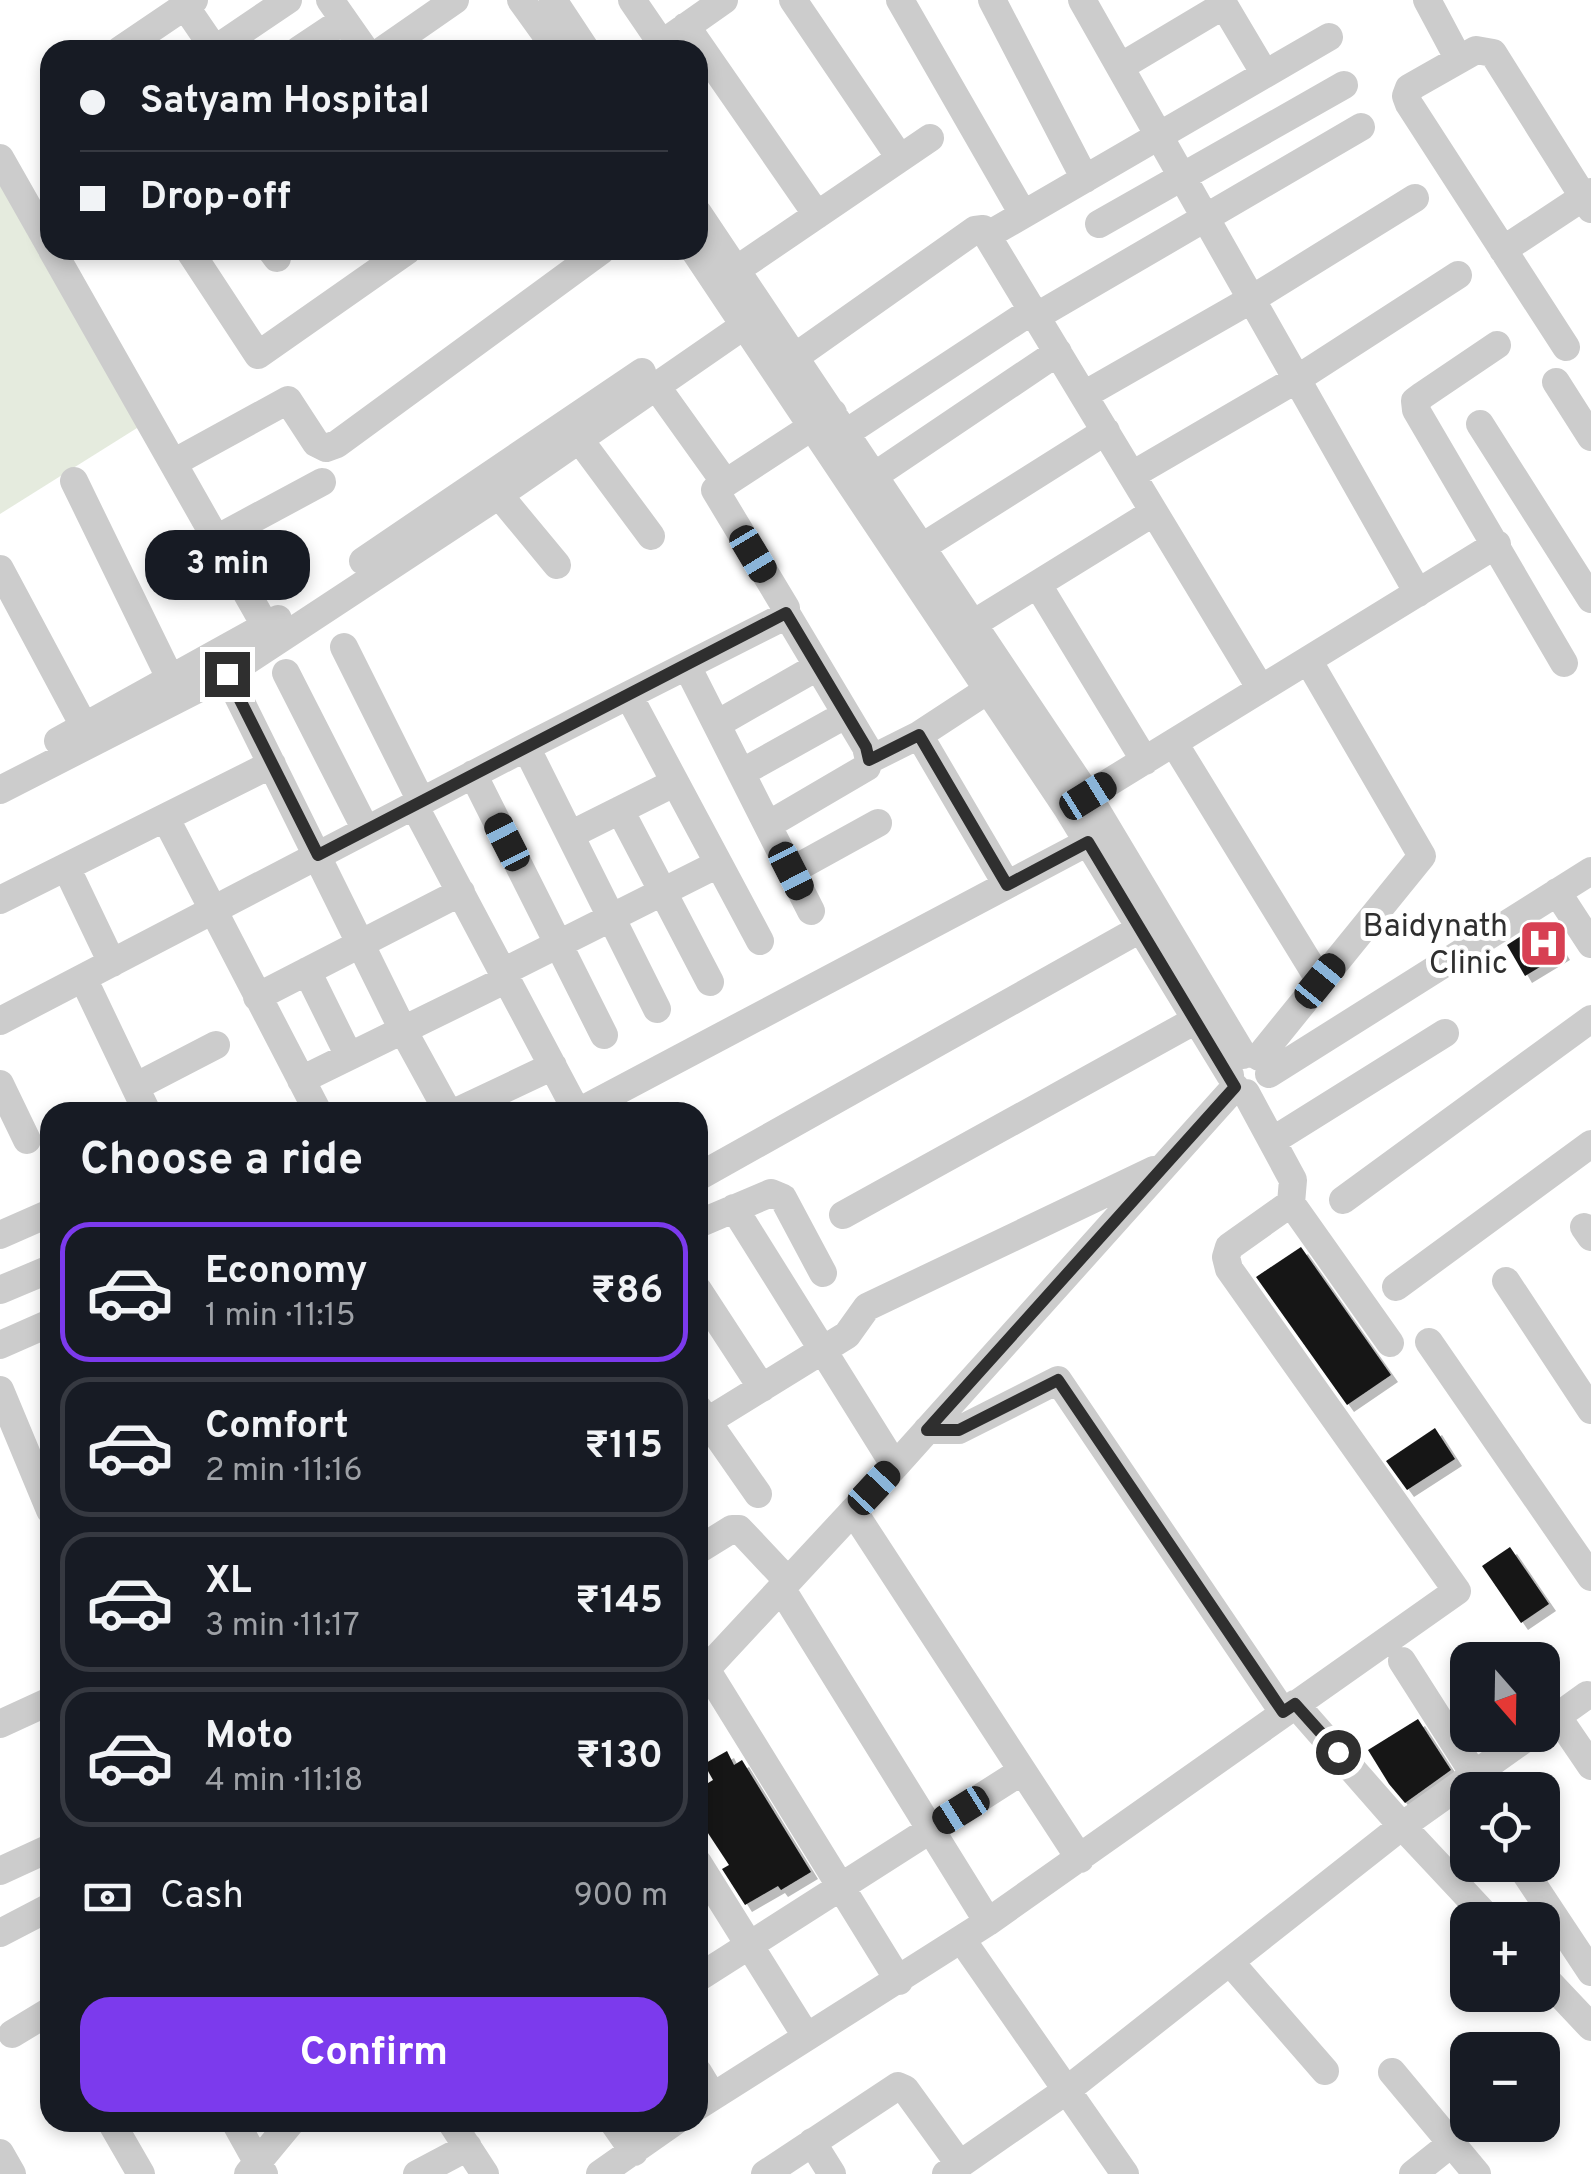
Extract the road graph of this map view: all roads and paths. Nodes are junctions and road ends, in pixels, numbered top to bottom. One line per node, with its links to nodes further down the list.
1 (288, 0): 19 (street)
2 (454, 0): 22 (street)
3 (521, 0): 23 (street)
4 (553, 0): 24 (street)
5 (632, 0): 25 (street)
6 (793, 0): 37 (street)
7 (900, 0): 42 (street)
8 (992, 0): 39 (street)
9 (1427, 0): 29 (street)
10 (718, 2): 15 (street)
11 (1088, 2): 30 (street)
12 (190, 3): 17 (street); 18 (street)
13 (1223, 3): 30 (street); 31 (street)
14 (337, 10): 20 (street); 21 (street)
15 (686, 26): 26 (street); 27 (street)
16 (1329, 37): 31 (street)
17 (135, 40)
18 (210, 40)
19 (230, 40)
20 (308, 40)
21 (358, 40)
22 (408, 40)
23 (550, 40)
24 (579, 40)
25 (654, 40)
26 (667, 40)
27 (696, 40)
28 (708, 58): 43 (street)
29 (1458, 58): 41 (street); 49 (street)
30 (1120, 67): 34 (street)
31 (1266, 74): 34 (street)
32 (1344, 86): 38 (street)
33 (1360, 127): 44 (street)
34 (1159, 136): 38 (street); 39 (street)
35 (930, 138): 37 (street)
36 (0, 158): 47 (street)
37 (900, 158): 43 (street)
38 (1182, 176): 44 (street); 45 (street)
39 (1085, 178): 42 (street)
40 (1415, 198): 57 (street)
41 (1589, 199): 49 (street)
42 (1023, 214): 48 (street)
43 (817, 215): 55 (street)
44 (1206, 219): 57 (street); 59 (street)
45 (1099, 224)
46 (708, 228): 55 (street)
47 (40, 229)
48 (988, 236): 59 (street); 63 (street)
49 (1503, 250): 61 (street)
50 (58, 260): 73 (street)
51 (196, 260): 52 (street)
52 (394, 260)
53 (588, 260): 73 (street)
54 (703, 260): 58 (street)
55 (736, 270): 58 (street)
56 (1458, 275): 64 (street)
57 (1252, 299): 64 (street); 67 (street)
58 (749, 311): 63 (street); 66 (street); 68 (street); 92 (street)
59 (1034, 313): 62 (street); 68 (street)
60 (1497, 345): 83 (street)
61 (1566, 346)
62 (1058, 352): 67 (street); 75 (street)
63 (794, 356): 68 (street)
64 (1298, 379): 74 (street); 88 (street)
65 (1556, 382): 71 (street)
66 (656, 386): 72 (street); 77 (street)
67 (1084, 396): 70 (street)
68 (831, 424): 75 (street); 77 (street); 101 (street)
69 (1480, 424): 89 (street)
70 (1106, 431): 74 (street); 84 (street)
71 (1591, 437)
72 (579, 439): 79 (street); 81 (street)
73 (173, 463): 82 (street)
74 (1132, 475): 80 (street)
75 (874, 476): 84 (street)
76 (74, 481): 100 (street)
77 (724, 481): 90 (street)
78 (322, 482): 82 (street)
79 (499, 494): 85 (street); 99 (street)
80 (1154, 512): 87 (street); 102 (street)
81 (652, 536)
82 (216, 539): 92 (street)
83 (1497, 544): 88 (street); 95 (street)
84 (922, 547): 91 (street)
85 (557, 564)
86 (0, 569): 106 (street)
87 (1038, 584): 91 (street); 111 (street)
88 (1418, 592): 94 (street)
89 (1591, 599)
90 (786, 613): 96 (street); 97 (street)
91 (974, 624): 101 (street)
92 (266, 628): 100 (street)
93 (344, 646): 118 (street)
94 (1308, 660): 102 (street); 148 (street)
95 (1564, 664)
96 (687, 666): 103 (street); 105 (street)
97 (817, 667): 104 (street); 105 (street)
98 (286, 673): 123 (street)
99 (227, 674): 112 (street); 115 (street)
100 (172, 680): 106 (street)
101 (998, 683): 107 (street); 117 (street)
102 (1261, 689): 108 (street)
103 (629, 696): 109 (street); 116 (street)
104 (845, 715): 110 (street); 113 (street)
105 (716, 724): 113 (street)
106 (84, 726): 115 (street)
107 (919, 735): 110 (street); 131 (street)
108 (1174, 743): 111 (street); 148 (street)
109 (526, 746): 114 (street); 124 (street)
110 (869, 760): 122 (street)
111 (1145, 761): 117 (street)
112 (272, 764): 120 (street); 126 (street)
113 (741, 773): 122 (street)
114 (472, 774): 118 (street); 142 (street)
115 (1, 776)
116 (674, 782): 119 (street); 127 (street)
117 (1078, 802): 125 (street); 161 (street)
118 (418, 803): 123 (street); 133 (street)
119 (620, 810): 124 (street); 132 (street)
120 (166, 818): 128 (street); 136 (street)
121 (878, 823): 129 (street)
122 (768, 825): 129 (street)
123 (366, 830): 126 (street)
124 (570, 835): 138 (street)
125 (1088, 842): 131 (street); 139 (street)
126 (318, 855): 136 (street); 141 (street)
127 (718, 864): 132 (street); 140 (street)
128 (67, 869): 135 (street); 144 (street)
129 (791, 871): 137 (street)
130 (1591, 872): 134 (street)
131 (1007, 885): 170 (street)
132 (662, 891): 138 (street); 149 (street)
133 (460, 892): 141 (street); 146 (street)
134 (1556, 892): 143 (street); 161 (street)
135 (0, 900)
136 (212, 910): 144 (street); 150 (street)
137 (811, 910)
138 (612, 917): 142 (street); 151 (street)
139 (1140, 929): 154 (street); 175 (street)
140 (760, 940)
141 (361, 944): 145 (street); 155 (street)
142 (558, 944): 146 (street); 157 (street)
143 (1591, 944)
144 (112, 963): 147 (street)
145 (307, 972): 150 (street); 159 (street)
146 (505, 975): 155 (street); 160 (street)
147 (82, 978): 153 (street); 164 (street)
148 (1320, 981): 161 (street)
149 (710, 982)
150 (257, 997): 162 (street)
151 (658, 1009)
152 (1591, 1018): 176 (street)
153 (0, 1021)
154 (1194, 1021): 161 (street); 179 (street)
155 (403, 1030): 159 (street); 167 (street)
156 (1445, 1033): 172 (street)
157 (604, 1035)
158 (216, 1045): 164 (street)
159 (349, 1056): 162 (street)
160 (553, 1066): 168 (street); 169 (street)
161 (1247, 1074): 172 (street); 174 (street)
162 (301, 1080): 166 (street)
163 (0, 1084): 171 (street)
164 (135, 1087): 165 (street)
165 (142, 1102)
166 (313, 1102)
167 (440, 1102)
168 (477, 1102)
169 (573, 1102)
170 (597, 1102)
171 (27, 1140)
172 (1272, 1141): 177 (street)
173 (1591, 1144): 186 (street)
174 (1167, 1163): 193 (street); 199 (street)
175 (708, 1171)
176 (1343, 1200)
177 (1292, 1203): 191 (street); 214 (street)
178 (734, 1208): 181 (street); 184 (street); 193 (street)
179 (842, 1215)
180 (40, 1217): 182 (street)
181 (708, 1220)
182 (0, 1235)
183 (40, 1272): 187 (street)
184 (824, 1272)
185 (1506, 1281): 196 (street)
186 (1396, 1287)
187 (0, 1290)
188 (708, 1305): 194 (street)
189 (40, 1328): 192 (street)
190 (1429, 1342): 207 (street)
191 (1390, 1343)
192 (0, 1345)
193 (822, 1351): 194 (street); 202 (street)
194 (762, 1388): 197 (street)
195 (0, 1390): 201 (street)
196 (1591, 1410)
197 (708, 1415)
198 (708, 1427): 204 (street)
199 (927, 1430): 202 (street); 214 (street)
200 (40, 1438): 201 (street)
201 (23, 1445): 203 (street)
202 (895, 1466): 205 (street)
203 (40, 1486)
204 (758, 1494)
205 (853, 1511): 208 (street); 220 (street)
206 (708, 1534): 208 (street)
207 (1591, 1577)
208 (784, 1584): 209 (street); 225 (street)
209 (708, 1659)
210 (1402, 1661): 221 (street)
211 (708, 1680): 231 (street)
212 (1587, 1696): 215 (street)
213 (40, 1706): 216 (street)
214 (1289, 1708): 224 (street); 227 (street)
215 (1560, 1714)
216 (0, 1724)
217 (1560, 1732): 219 (street)
218 (1508, 1752): 222 (street)
219 (1591, 1766)
220 (1022, 1772): 225 (street); 227 (street)
221 (1463, 1772)
222 (1482, 1772)
223 (1450, 1794): 224 (street)
224 (1402, 1826): 232 (street); 238 (street)
225 (931, 1830): 231 (street); 234 (street)
226 (40, 1853): 228 (street)
227 (1080, 1859): 234 (street)
228 (0, 1871)
229 (708, 1879): 237 (street)
230 (1531, 1882): 240 (street)
231 (840, 1886): 237 (street); 241 (street)
232 (1473, 1902)
233 (40, 1912): 235 (street)
234 (988, 1922): 236 (street)
235 (0, 1934)
236 (962, 1940): 241 (street); 250 (street)
237 (748, 1944): 239 (street); 246 (street)
238 (1230, 1962): 247 (street); 250 (street)
239 (708, 1971)
240 (1591, 1972)
241 (898, 1981): 246 (street)
242 (1560, 1994): 244 (street)
243 (40, 2017): 245 (street)
244 (1591, 2027)
245 (12, 2034)
246 (806, 2036): 249 (street)
247 (1325, 2072)
248 (1392, 2072): 258 (street)
249 (708, 2088)
250 (1067, 2090): 262 (street); 270 (street)
251 (117, 2132): 265 (street)
252 (240, 2132): 263 (street)
253 (285, 2132): 263 (street)
254 (458, 2132): 259 (street)
255 (613, 2132): 261 (street)
256 (661, 2132): 261 (street)
257 (812, 2142): 262 (street); 268 (street); 269 (street)
258 (1452, 2143): 271 (street); 272 (street)
259 (468, 2146): 266 (street); 267 (street)
260 (0, 2153): 264 (street)
261 (618, 2166)
262 (953, 2169)
263 (257, 2170)
264 (12, 2174)
265 (140, 2174)
266 (416, 2174)
267 (484, 2174)
268 (764, 2174)
269 (832, 2174)
270 (1125, 2174)
271 (1414, 2174)
272 (1477, 2174)

